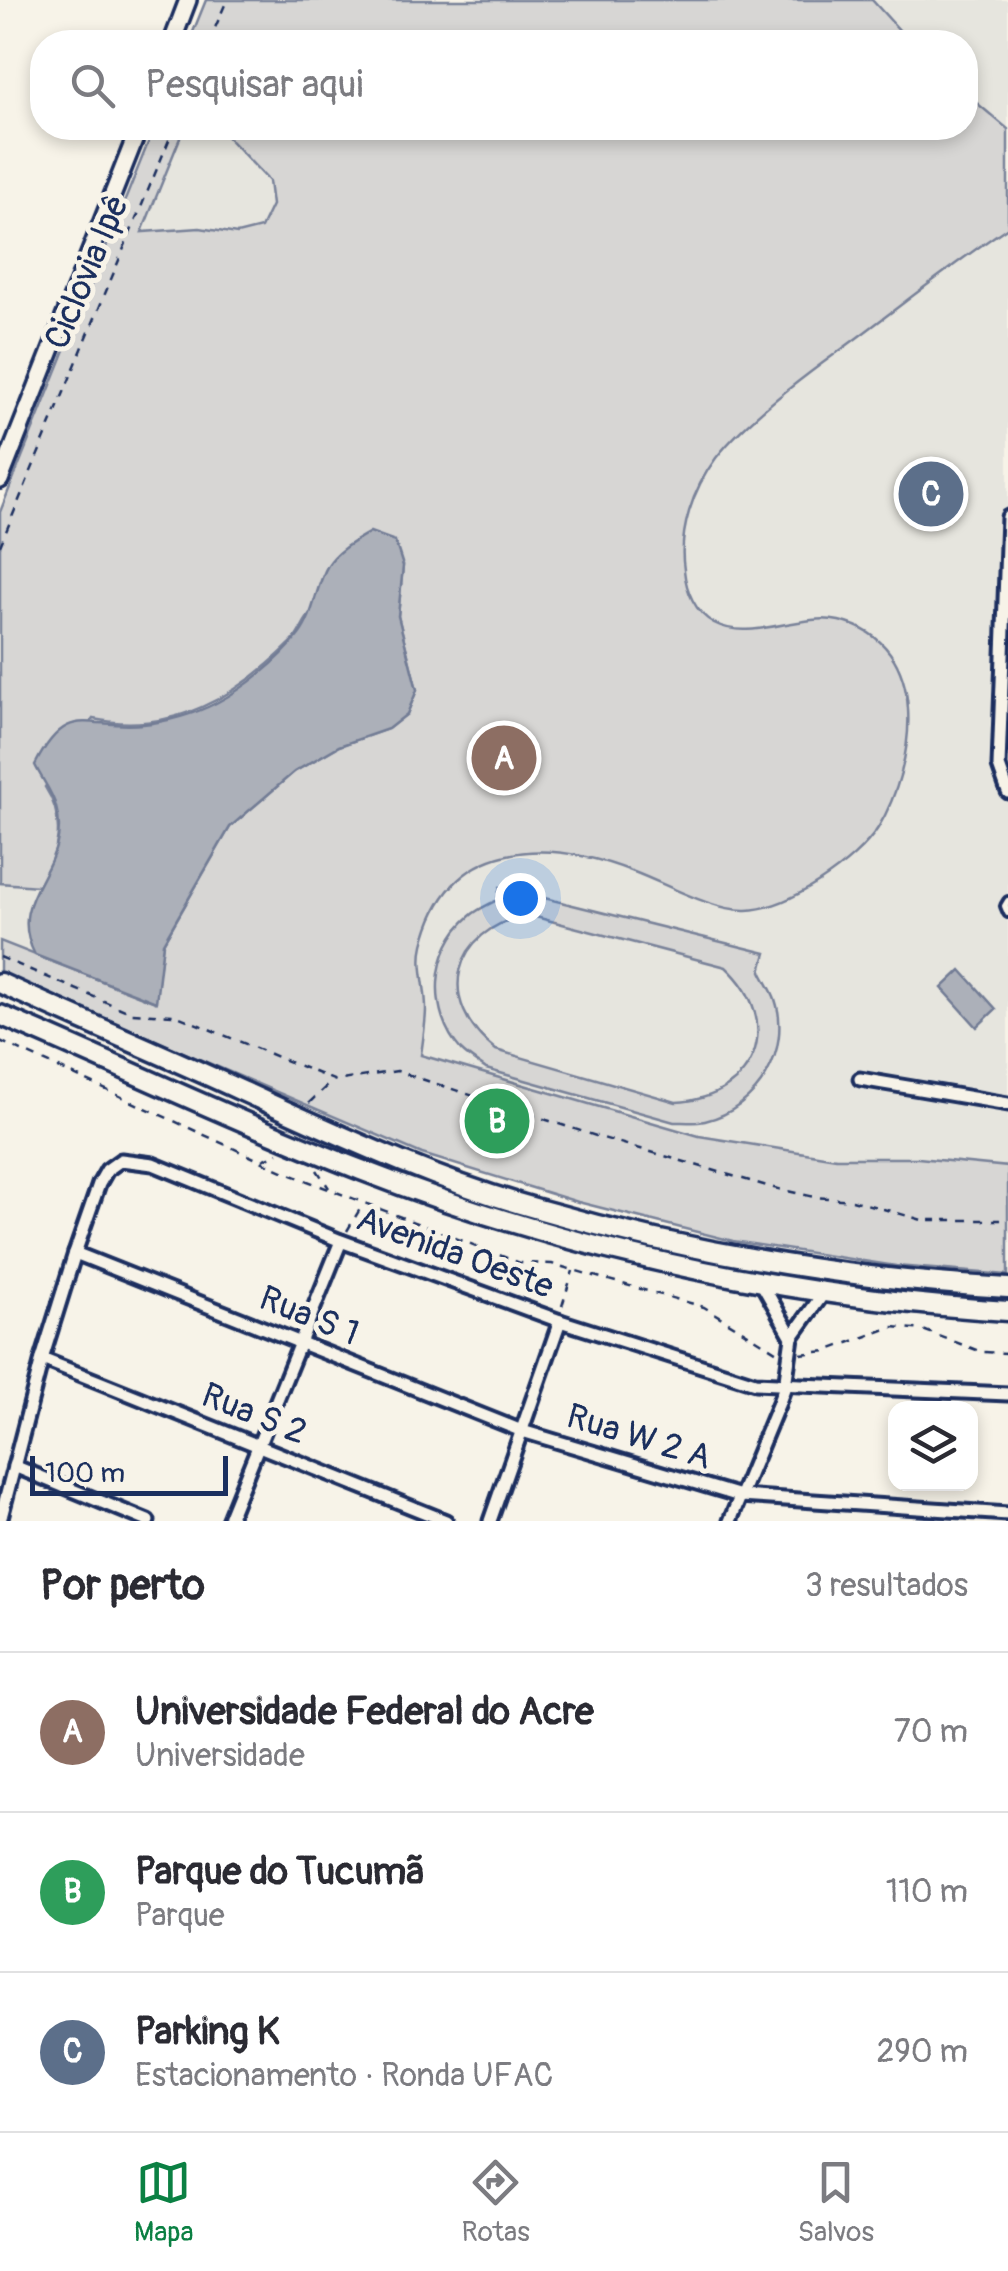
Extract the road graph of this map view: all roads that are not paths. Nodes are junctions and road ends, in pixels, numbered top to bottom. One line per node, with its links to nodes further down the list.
1 (188, 0): 2 (street)
2 (177, 30)
3 (134, 140): 4 (street)
4 (0, 480)
5 (1008, 518): 6 (street)
6 (1008, 792)
7 (1008, 901): 8 (lane)
8 (1008, 913)
9 (2, 984): 10 (main road); 17 (main road)
10 (0, 1005)
11 (0, 1015): 16 (main road)
12 (860, 1080): 13 (street)
13 (1008, 1104)
14 (341, 1241): 15 (street, Avenida Oeste); 20 (street, Avenida Oeste); 22 (street)
15 (75, 1253): 22 (street, Rua S 1); 23 (street)
16 (762, 1284): 18 (main road); 21 (street)
17 (1008, 1288)
18 (824, 1294): 19 (main road); 21 (street)
19 (1008, 1311)
20 (560, 1322): 24 (street, Avenida Oeste); 26 (street)
21 (792, 1336): 24 (street)
22 (301, 1342): 26 (street, Rua S 1); 27 (street)
23 (42, 1359): 27 (street, Rua S 2); 28 (street)
24 (785, 1386): 25 (street, Avenida Oeste); 29 (street)
25 (1008, 1394)
26 (522, 1430): 29 (street, Rua W 2 A); 35 (street)
27 (259, 1446): 33 (street); 34 (street, Rua S 2)
28 (14, 1466): 31 (street); 32 (street)
29 (740, 1496): 30 (street, Rua W 2 A); 36 (street)
30 (1008, 1514)
31 (0, 1521)
32 (148, 1521)
33 (228, 1521)
34 (446, 1521)
35 (490, 1521)
36 (730, 1521)

